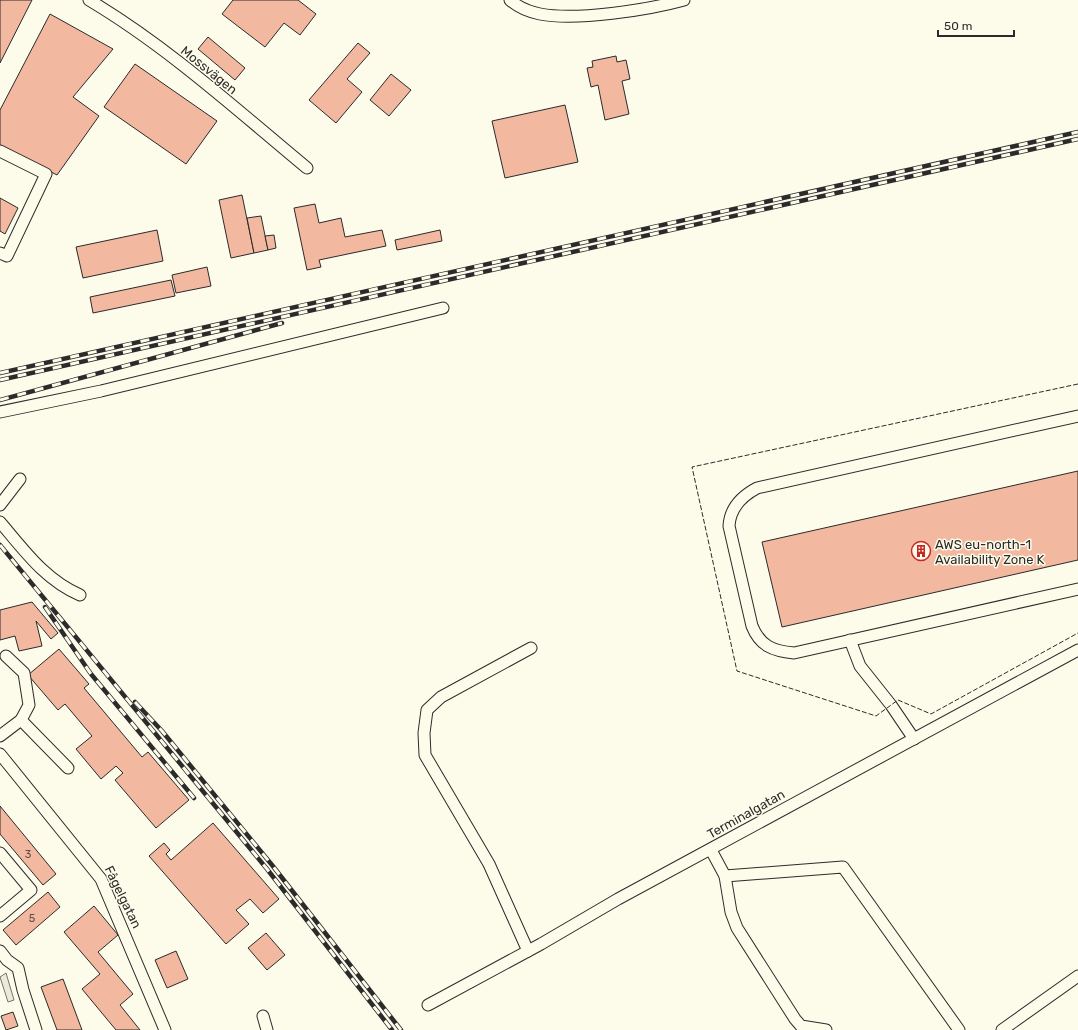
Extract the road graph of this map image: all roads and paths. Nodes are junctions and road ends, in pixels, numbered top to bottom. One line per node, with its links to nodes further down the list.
1 (89, 0): 5 (street, Mossvägen)
2 (510, 0): 3 (street)
3 (684, 0)
4 (0, 151): 6 (street)
5 (307, 168)
6 (0, 253)
7 (443, 308): 8 (street)
8 (0, 412)
9 (1078, 416): 15 (street)
10 (20, 479): 11 (street)
11 (0, 505)
12 (0, 522): 14 (street)
13 (1078, 589): 15 (street)
14 (80, 595)
15 (850, 640): 21 (street)
16 (531, 648): 29 (street)
17 (1078, 650): 21 (street, Terminalgatan)
18 (6, 656): 19 (street)
19 (21, 720): 20 (street); 23 (street)
20 (0, 736)
21 (914, 739): 24 (street, Terminalgatan)
22 (0, 754): 34 (street, Fågelgatan)
23 (68, 768)
24 (711, 850): 26 (street); 29 (street, Terminalgatan)
25 (0, 853): 27 (street)
26 (725, 876): 36 (street); 37 (street)
27 (0, 916)
28 (0, 951): 33 (street)
29 (528, 951): 31 (street, Terminalgatan)
30 (1078, 976): 38 (street)
31 (428, 1005)
32 (263, 1016): 35 (street)
33 (36, 1030)
34 (165, 1030)
35 (267, 1030)
36 (826, 1030)
37 (959, 1030)
38 (1002, 1030)

